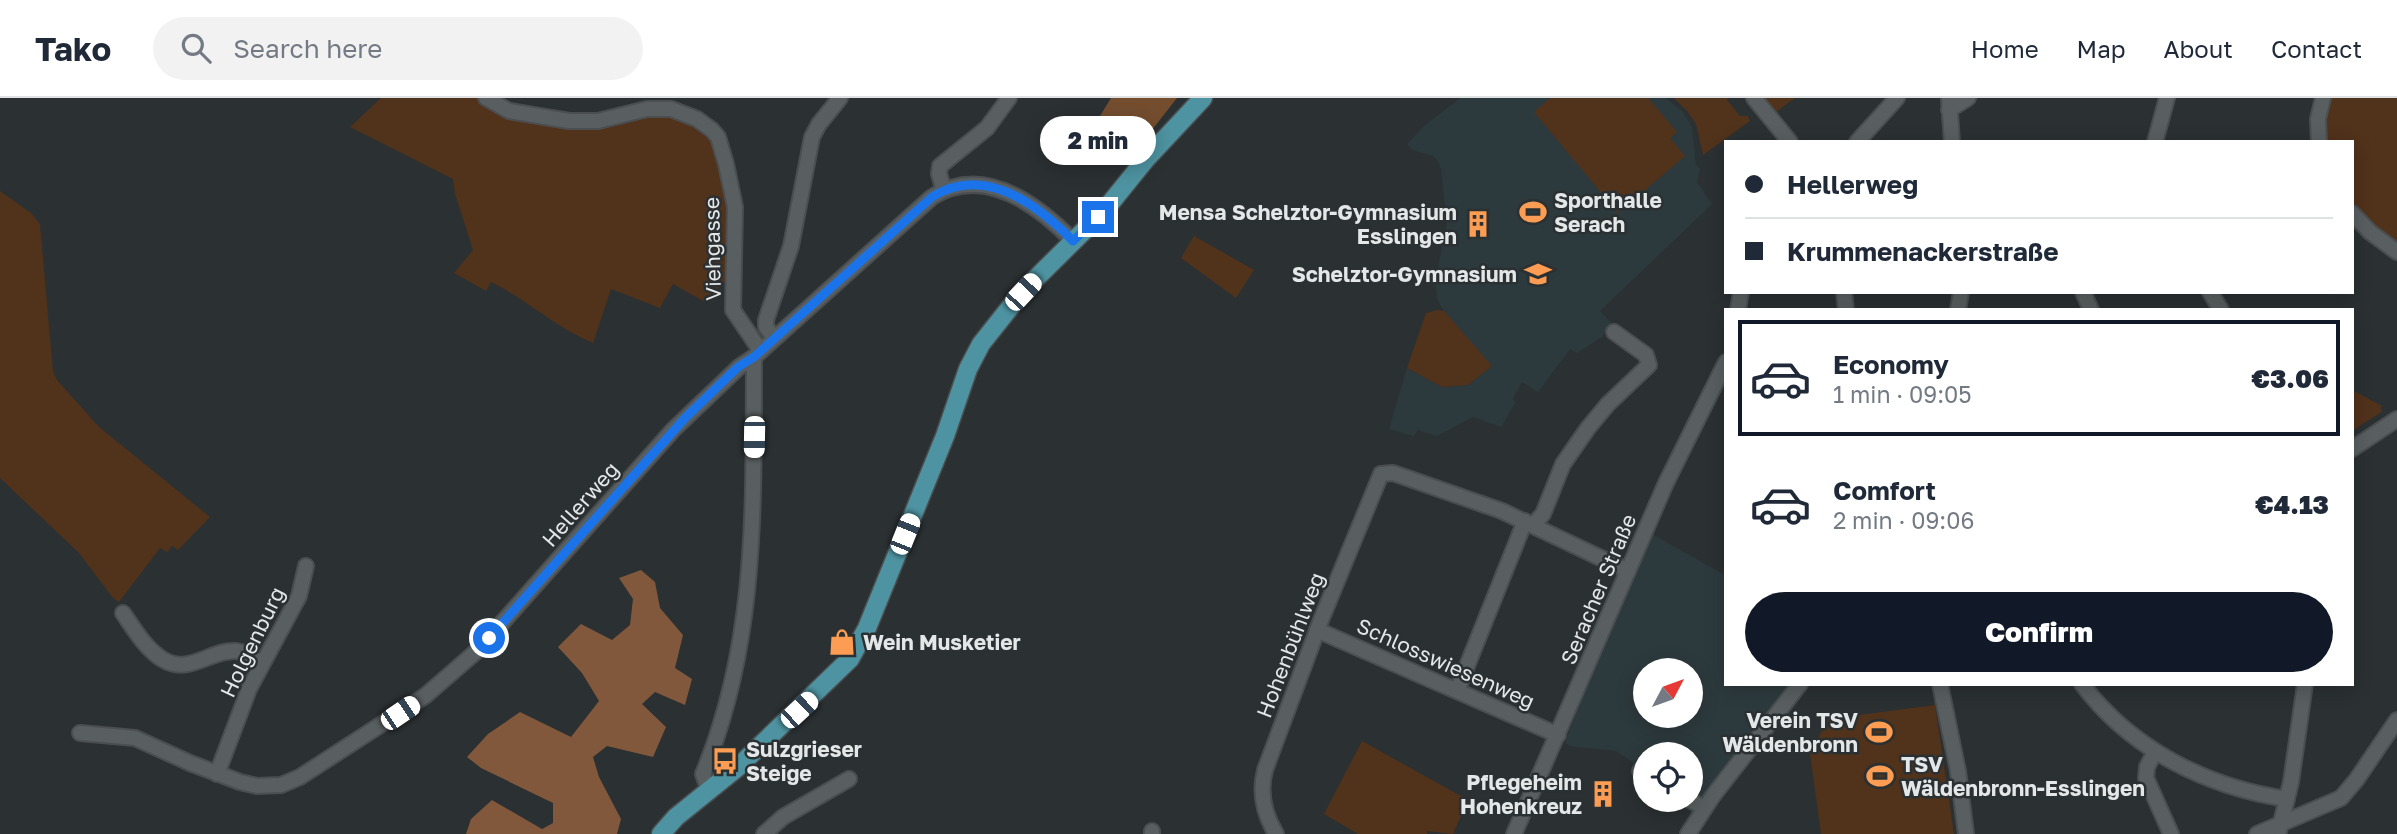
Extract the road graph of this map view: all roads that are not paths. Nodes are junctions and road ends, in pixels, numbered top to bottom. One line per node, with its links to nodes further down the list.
1 (486, 98): 23 (street, Viehgasse)
2 (840, 98): 22 (street)
3 (990, 98): 10 (street)
4 (1203, 98): 19 (main road)
5 (1754, 98): 12 (street)
6 (1897, 98): 13 (street)
7 (1968, 98): 11 (street)
8 (2323, 98): 16 (street)
9 (2165, 99): 15 (street)
10 (1008, 100): 17 (street)
11 (1949, 104): 14 (street)
12 (1788, 140)
13 (1859, 140)
14 (1952, 140)
15 (2155, 140)
16 (2319, 140)
17 (944, 190): 19 (street, Hellerweg); 22 (street, Hellerweg)
18 (2354, 215): 20 (street)
19 (1073, 241): 44 (main road)
20 (2397, 252)
21 (1614, 332): 27 (street)
22 (774, 337): 23 (street, Hellerweg)
23 (757, 353): 42 (street, Hellerweg); 44 (street)
24 (1724, 366): 29 (street, Seracher Straße)
25 (2397, 419): 26 (street)
26 (2354, 448)
27 (1529, 523): 29 (street); 31 (street, Hohenbühlweg); 37 (street)
28 (306, 566): 32 (street, Holgenburg)
29 (1628, 571): 40 (street, Seracher Straße)
30 (123, 612): 32 (street)
31 (1317, 630): 37 (street, Schlosswiesenweg); 50 (street, Hohenbühlweg)
32 (261, 663): 42 (street, Holgenburg)
33 (1798, 686): 46 (street)
34 (1940, 686): 53 (street)
35 (2084, 686): 41 (street)
36 (2305, 686): 45 (street)
37 (1457, 691): 40 (street, Schlosswiesenweg)
38 (2397, 720): 47 (street)
39 (80, 733): 42 (street, Hellerweg)
40 (1558, 735): 51 (street, Seracher Straße)
41 (2155, 752): 45 (street); 54 (street)
42 (217, 774)
43 (849, 779): 49 (street)
44 (709, 791): 48 (main road)
45 (2287, 799): 47 (street)
46 (1704, 807): 52 (street)
47 (2279, 830): 55 (street)
48 (661, 834)
49 (764, 834)
50 (1276, 834)
51 (1514, 834)
52 (1688, 834)
53 (1966, 834)
54 (2171, 834)
55 (2257, 834)

